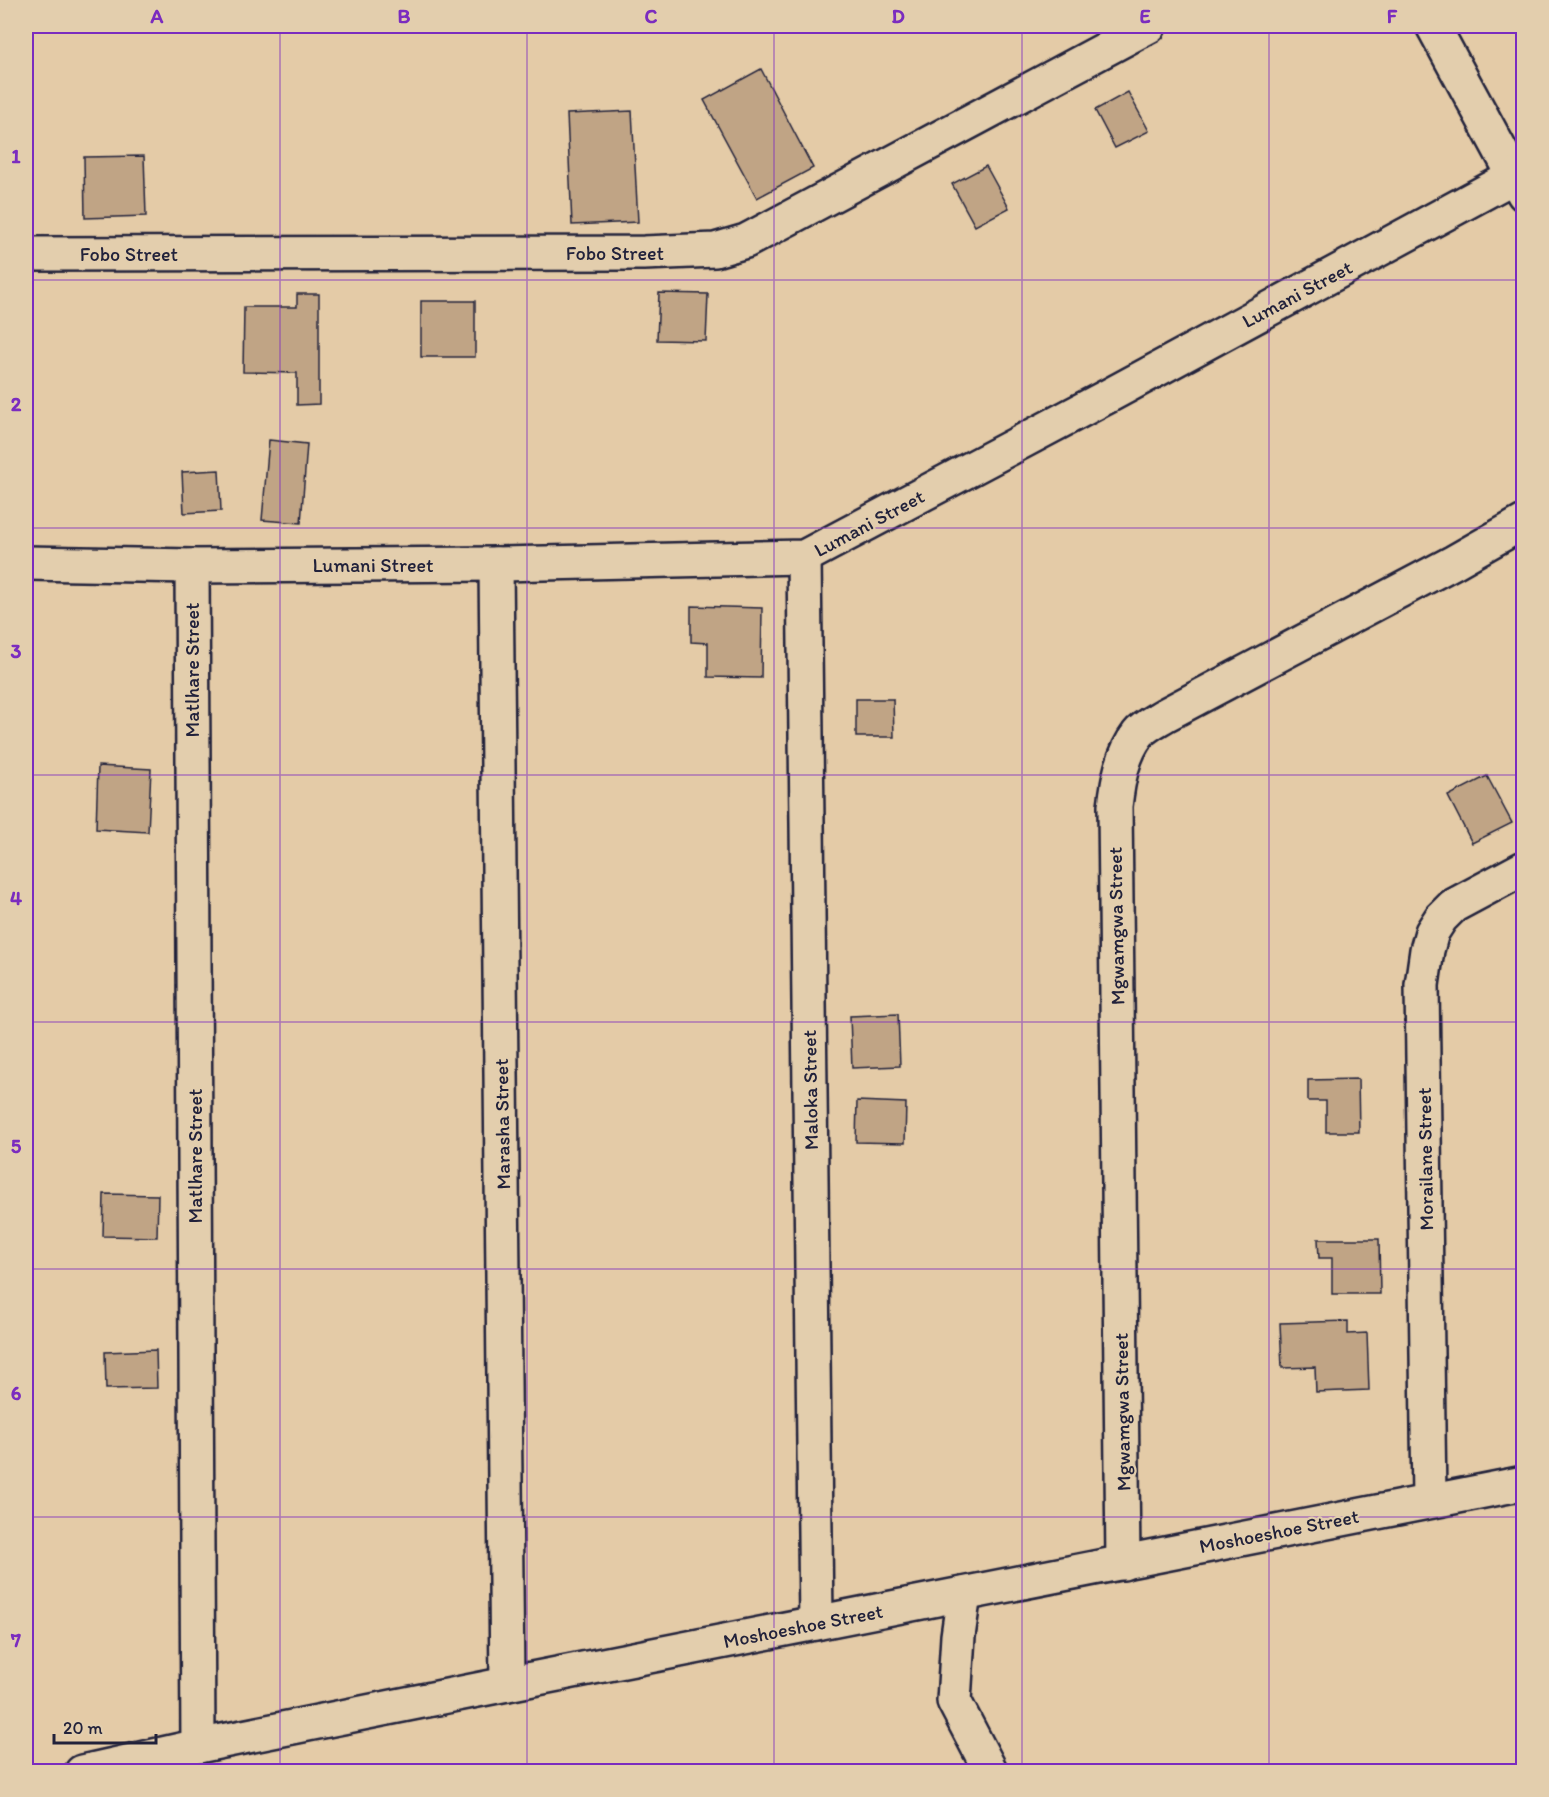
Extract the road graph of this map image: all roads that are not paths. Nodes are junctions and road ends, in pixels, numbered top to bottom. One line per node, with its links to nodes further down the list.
1 (1149, 26): 4 (street, Fobo Street)
2 (1433, 26): 3 (street)
3 (1520, 180): 6 (street, Lumani Street)
4 (26, 254)
5 (1524, 522): 13 (street, Mgwamgwa Street)
6 (804, 557): 8 (street, Lumani Street); 15 (street, Maloka Street)
7 (26, 563): 9 (street, Lumani Street)
8 (496, 564): 9 (street, Lumani Street); 16 (street, Marasha Street)
9 (192, 566): 17 (street, Matlhare Street)
10 (1524, 868): 12 (street, Morailane Street)
11 (1524, 1483): 12 (street, Moshoeshoe Street)
12 (1429, 1500): 13 (street, Moshoeshoe Street)
13 (1123, 1563): 14 (street, Moshoeshoe Street)
14 (964, 1594): 15 (street, Moshoeshoe Street); 19 (street)
15 (816, 1623): 16 (street, Moshoeshoe Street)
16 (507, 1684): 17 (street, Moshoeshoe Street)
17 (198, 1746): 18 (street, Moshoeshoe Street)
18 (82, 1772)
19 (991, 1772)

